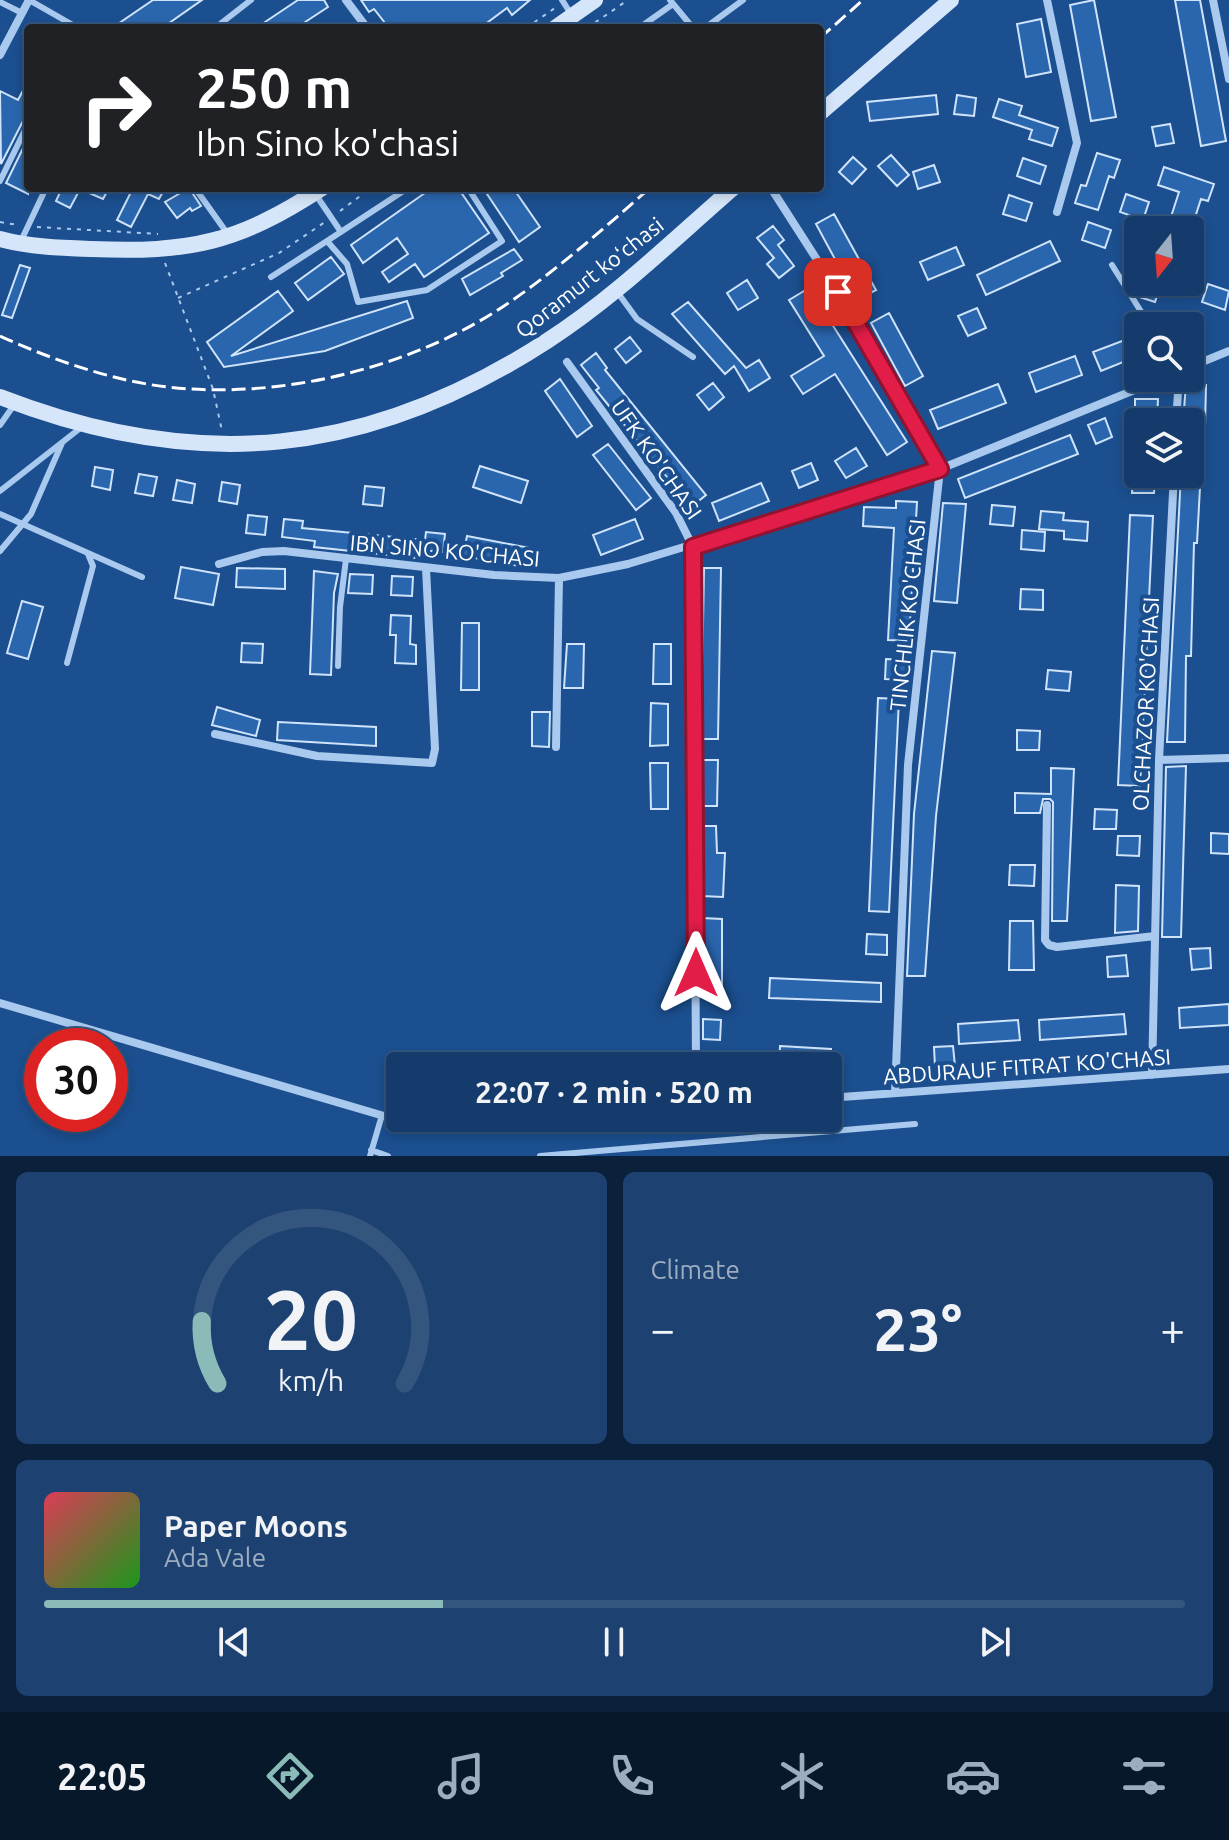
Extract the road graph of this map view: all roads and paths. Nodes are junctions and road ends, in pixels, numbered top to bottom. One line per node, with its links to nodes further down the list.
1 (29, 0): 14 (street); 15 (lane)
2 (251, 0): 18 (lane)
3 (346, 0): 19 (street)
4 (595, 0): 13 (main road)
5 (628, 0): 22 (path)
6 (743, 0): 25 (lane)
7 (944, 0): 28 (main road)
8 (951, 0): 29 (main road)
9 (1047, 0): 42 (street)
10 (1213, 0): 27 (street)
11 (0, 2): 14 (lane)
12 (672, 2): 23 (lane); 24 (lane)
13 (566, 6): 20 (path); 21 (main road)
14 (22, 13): 26 (street)
15 (67, 20): 16 (lane); 17 (lane)
16 (65, 24)
17 (72, 24)
18 (220, 24)
19 (364, 24)
20 (533, 24)
21 (557, 24)
22 (593, 24)
23 (644, 24)
24 (690, 24)
25 (710, 24)
26 (0, 55)
27 (1229, 79)
28 (824, 104)
29 (824, 110)
30 (24, 132): 31 (lane)
31 (0, 181)
32 (44, 192): 45 (lane)
33 (198, 192): 47 (lane)
34 (316, 192): 47 (main road)
35 (318, 192): 43 (lane)
36 (365, 192): 43 (path)
37 (402, 192): 46 (lane)
38 (471, 192): 49 (lane)
39 (720, 192): 66 (main road, Qoramurt koʻchasi)
40 (728, 192): 54 (main road, Qoramurt koʻchasi)
41 (774, 192): 68 (street)
42 (1057, 212)
43 (331, 217): 46 (lane); 55 (path)
44 (0, 222): 45 (path)
45 (29, 226): 50 (path); 51 (lane)
46 (341, 232): 49 (lane)
47 (229, 236): 50 (main road)
48 (0, 239): 51 (main road)
49 (327, 241): 53 (lane)
50 (159, 242): 51 (main road); 55 (path)
51 (20, 243)
52 (1112, 265): 56 (lane)
53 (271, 277)
54 (616, 290): 58 (lane); 65 (main road, Qoramurt koʻchasi)
55 (178, 298): 66 (path)
56 (1141, 312)
57 (1229, 351): 59 (street)
58 (693, 357)
59 (1204, 361)
60 (567, 362): 75 (street, UFK KO'CHASI)
61 (0, 389): 66 (main road, Qoramurt koʻchasi)
62 (1130, 392): 68 (street, IBN SINO KO'CHASI)
63 (8, 400): 64 (lane); 65 (main road, Qoramurt koʻchasi)
64 (0, 425)
65 (83, 426): 67 (lane)
66 (224, 440)
67 (62, 443): 70 (lane); 72 (lane)
68 (940, 469): 75 (street, IBN SINO KO'CHASI); 95 (street, TINCHLIK KO'CHASI)
69 (1173, 488): 88 (street, OLCHAZOR KO'CHASI)
70 (0, 491)
71 (0, 514): 73 (lane)
72 (31, 514): 73 (lane); 74 (lane)
73 (19, 525): 74 (lane); 76 (lane)
74 (34, 531): 77 (lane)
75 (693, 547): 82 (street, IBN SINO KO'CHASI); 92 (street, UFK KO'CHASI)
76 (0, 551)
77 (88, 554): 81 (lane); 83 (lane)
78 (346, 559): 79 (street, IBN SINO KO'CHASI); 80 (street, IBN SINO KO'CHASI); 84 (lane)
79 (219, 564)
80 (426, 568): 82 (street, IBN SINO KO'CHASI); 85 (street)
81 (142, 577)
82 (559, 578): 86 (street)
83 (67, 663)
84 (338, 666)
85 (215, 734)
86 (556, 747)
87 (1229, 758): 88 (street)
88 (1159, 760): 90 (street, OLCHAZOR KO'CHASI)
89 (1047, 805): 90 (street)
90 (1155, 936): 94 (street, OLCHAZOR KO'CHASI)
91 (0, 1003): 97 (street)
92 (696, 1052)
93 (1229, 1069): 94 (street, ABDURAUF FITRAT KO'CHASI)
94 (1152, 1075): 95 (street, ABDURAUF FITRAT KO'CHASI)
95 (895, 1093): 96 (street, ABDURAUF FITRAT KO'CHASI)
96 (842, 1097)
97 (382, 1115): 98 (street); 101 (lane)
98 (386, 1116)
99 (915, 1124): 100 (lane)
100 (649, 1152): 103 (lane)
101 (370, 1153): 102 (lane)
102 (388, 1156)
103 (540, 1156)

